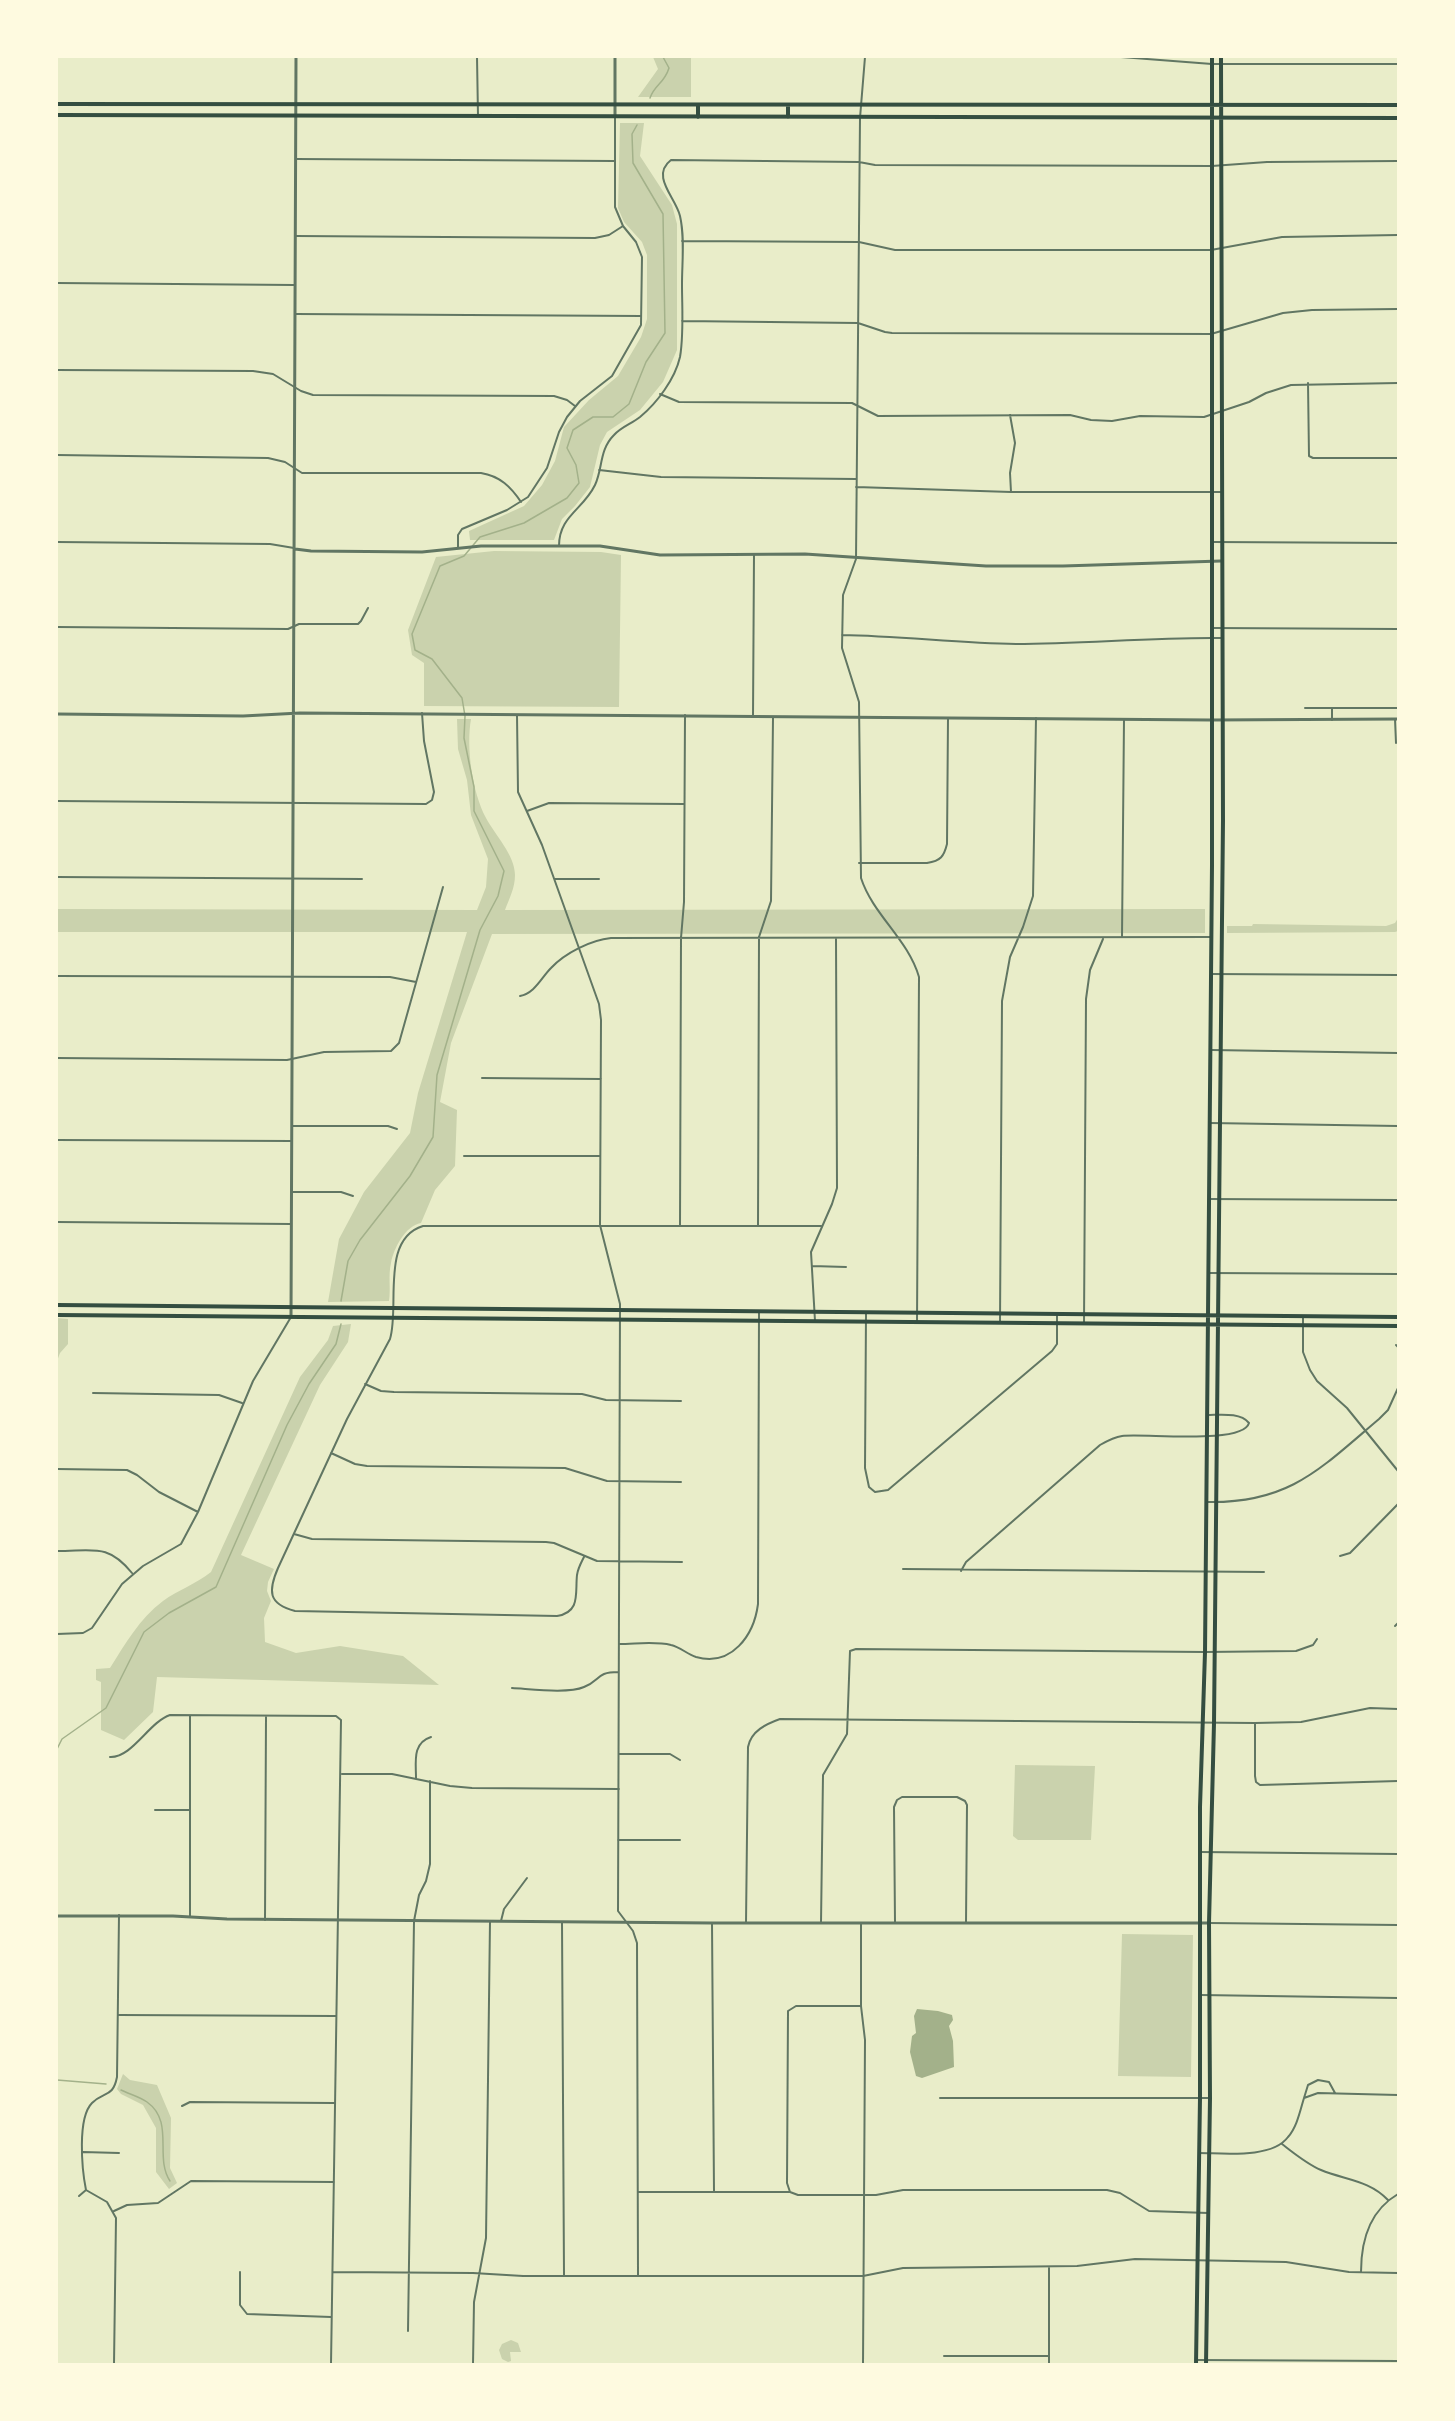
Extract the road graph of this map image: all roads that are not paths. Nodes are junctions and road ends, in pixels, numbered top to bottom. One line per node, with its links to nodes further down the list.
1 (296, 57): 16 (street)
2 (477, 57): 17 (street)
3 (615, 57): 18 (street)
4 (854, 57): 5 (street)
5 (865, 57): 6 (street); 24 (street)
6 (1061, 57)
7 (1121, 57): 10 (street)
8 (1212, 57): 10 (main road)
9 (1221, 57): 11 (main road)
10 (1212, 63): 11 (street); 20 (main road)
11 (1221, 63): 12 (street); 21 (main road)
12 (1398, 64)
13 (57, 104): 14 (main road)
14 (64, 104): 15 (main road); 26 (main road)
15 (200, 104): 16 (main road); 28 (main road)
16 (296, 104): 17 (main road); 27 (street)
17 (478, 104): 18 (main road); 29 (street)
18 (615, 104): 19 (main road); 30 (street)
19 (698, 105): 23 (main road); 31 (main road)
20 (1212, 105): 21 (main road); 24 (main road); 33 (main road)
21 (1221, 105): 22 (main road); 34 (main road)
22 (1398, 105)
23 (788, 106): 24 (main road); 32 (main road)
24 (860, 106): 35 (street)
25 (57, 115): 26 (main road)
26 (64, 115): 28 (main road)
27 (296, 115): 28 (main road); 29 (main road); 37 (street)
28 (200, 116)
29 (478, 116): 30 (main road)
30 (615, 116): 31 (main road); 38 (street)
31 (698, 117): 32 (main road)
32 (788, 117): 35 (main road)
33 (1212, 117): 34 (main road); 35 (main road); 42 (main road)
34 (1221, 117): 36 (main road); 41 (main road)
35 (860, 118): 40 (street)
36 (1398, 118)
37 (296, 159): 38 (street); 45 (street)
38 (615, 161): 43 (street)
39 (1398, 161): 41 (street)
40 (860, 162): 42 (street); 46 (street); 47 (street)
41 (1221, 165): 42 (street); 48 (main road)
42 (1212, 166): 49 (main road)
43 (623, 226): 45 (street); 54 (street)
44 (1398, 235): 48 (street)
45 (296, 236): 51 (street)
46 (682, 241): 47 (street); 55 (street)
47 (859, 242): 49 (street); 56 (street)
48 (1221, 247): 49 (street); 57 (main road)
49 (1211, 250): 58 (main road)
50 (57, 283): 51 (street)
51 (296, 285): 53 (street)
52 (1398, 309): 57 (street)
53 (296, 314): 54 (street); 62 (street)
54 (643, 316): 65 (street)
55 (682, 321): 56 (street); 63 (street)
56 (858, 323): 58 (street); 64 (street)
57 (1221, 330): 58 (street); 66 (main road)
58 (1211, 334): 67 (main road)
59 (57, 370): 62 (street)
60 (1308, 383): 61 (street); 66 (street); 70 (street)
61 (1398, 383)
62 (296, 387): 65 (street); 71 (street)
63 (660, 394): 64 (street); 72 (street)
64 (857, 405): 68 (street); 73 (street)
65 (575, 406): 78 (street)
66 (1222, 410): 67 (street); 77 (main road)
67 (1210, 414): 68 (street); 76 (main road)
68 (1010, 416): 75 (street)
69 (57, 455): 71 (street)
70 (1398, 458)
71 (296, 468): 78 (street); 85 (street)
72 (598, 470): 73 (street); 83 (street)
73 (856, 479): 74 (street)
74 (856, 487): 75 (street); 87 (street)
75 (1011, 492): 76 (street)
76 (1210, 492): 77 (street); 80 (main road)
77 (1221, 492): 81 (main road)
78 (521, 502): 84 (street)
79 (57, 542): 85 (street)
80 (1210, 542): 81 (street); 88 (main road)
81 (1221, 542): 82 (street); 89 (main road)
82 (1398, 543)
83 (559, 546): 84 (street); 86 (street)
84 (460, 548): 85 (street)
85 (295, 549): 91 (street)
86 (754, 554): 87 (street); 107 (street)
87 (856, 559): 88 (street); 96 (street)
88 (1211, 561): 89 (street); 93 (main road)
89 (1221, 561): 94 (main road)
90 (368, 608): 91 (street)
91 (295, 626): 92 (street); 102 (street)
92 (57, 627)
93 (1211, 627): 94 (street); 97 (main road)
94 (1221, 628): 95 (street); 98 (main road)
95 (1398, 629)
96 (842, 635): 97 (street); 109 (street)
97 (1211, 638): 98 (street); 114 (main road)
98 (1222, 638): 115 (main road)
99 (1305, 708): 100 (street)
100 (1332, 708): 101 (street); 116 (street)
101 (1398, 708)
102 (294, 713): 103 (street); 104 (street); 119 (street)
103 (422, 713): 105 (street); 119 (street)
104 (57, 714)
105 (517, 714): 106 (street); 121 (street)
106 (685, 715): 107 (street); 120 (street)
107 (753, 716): 108 (street)
108 (773, 716): 109 (street); 133 (street)
109 (860, 717): 110 (street); 122 (street)
110 (948, 718): 111 (street); 122 (street)
111 (1036, 718): 112 (street); 129 (street)
112 (1124, 719): 114 (street); 130 (street)
113 (1397, 719): 116 (street); 117 (street)
114 (1211, 720): 115 (street); 131 (main road)
115 (1222, 720): 116 (street); 139 (main road)
116 (1332, 720)
117 (1396, 743)
118 (57, 801): 119 (street)
119 (294, 803): 124 (street)
120 (684, 804): 121 (street); 132 (street)
121 (527, 811): 126 (street)
122 (860, 863): 135 (street)
123 (57, 877): 124 (street)
124 (294, 878): 125 (street); 142 (street)
125 (362, 879)
126 (555, 879): 127 (street); 137 (street)
127 (599, 879)
128 (443, 887): 143 (street)
129 (1018, 937): 135 (street); 136 (street); 187 (street)
130 (1122, 937): 131 (street); 136 (street)
131 (1211, 937): 138 (main road)
132 (681, 938): 133 (street); 137 (street); 169 (street)
133 (759, 938): 134 (street); 170 (street)
134 (836, 938): 135 (street); 171 (street)
135 (899, 938): 186 (street)
136 (1104, 938): 190 (street)
137 (580, 949): 144 (street); 151 (street)
138 (1211, 974): 139 (street); 145 (main road)
139 (1221, 974): 140 (street); 146 (main road)
140 (1398, 975)
141 (57, 976): 142 (street)
142 (294, 977): 143 (street); 149 (street)
143 (416, 982): 149 (street)
144 (520, 996)
145 (1210, 1050): 146 (street); 152 (main road)
146 (1219, 1050): 147 (street); 153 (main road)
147 (1398, 1053)
148 (57, 1058): 149 (street)
149 (294, 1059): 154 (street)
150 (482, 1078): 151 (street)
151 (601, 1079): 160 (street)
152 (1210, 1123): 153 (street); 163 (main road)
153 (1219, 1123): 155 (street); 164 (main road)
154 (293, 1126): 156 (street); 158 (street)
155 (1398, 1126)
156 (397, 1129)
157 (57, 1140): 158 (street)
158 (293, 1141): 161 (street)
159 (464, 1156): 160 (street)
160 (600, 1156): 168 (street)
161 (293, 1192): 162 (street); 167 (street)
162 (353, 1196)
163 (1209, 1199): 164 (street); 174 (main road)
164 (1219, 1199): 165 (street); 175 (main road)
165 (1398, 1200)
166 (57, 1222): 167 (street)
167 (293, 1224): 180 (street)
168 (600, 1225): 169 (street); 181 (street); 182 (street)
169 (680, 1225): 170 (street)
170 (758, 1225): 171 (street)
171 (821, 1226): 172 (street)
172 (812, 1266): 173 (street); 183 (street)
173 (846, 1267)
174 (1209, 1273): 175 (street); 191 (main road)
175 (1219, 1273): 176 (street); 192 (main road)
176 (1398, 1274)
177 (57, 1305): 178 (main road)
178 (88, 1305): 179 (main road); 194 (main road)
179 (214, 1306): 180 (main road); 196 (main road)
180 (292, 1306): 181 (main road); 197 (street)
181 (394, 1308): 182 (main road); 199 (street)
182 (620, 1310): 184 (main road); 200 (street)
183 (815, 1310): 184 (main road); 185 (main road); 202 (street)
184 (759, 1311): 201 (street)
185 (866, 1311): 186 (main road); 203 (street)
186 (917, 1312): 187 (main road); 204 (street)
187 (1000, 1313): 189 (main road); 205 (street)
188 (1136, 1313): 190 (main road); 191 (main road); 208 (main road)
189 (1057, 1314): 190 (main road); 206 (street)
190 (1083, 1314): 207 (street)
191 (1209, 1314): 192 (main road); 209 (main road)
192 (1218, 1314): 195 (main road); 210 (main road)
193 (57, 1315): 194 (main road)
194 (88, 1315): 196 (main road)
195 (1303, 1316): 198 (main road); 211 (street)
196 (214, 1317): 197 (main road)
197 (291, 1317): 199 (main road); 218 (street)
198 (1398, 1317)
199 (394, 1318): 200 (main road); 213 (street)
200 (620, 1319): 201 (main road); 216 (street)
201 (759, 1321): 202 (main road); 249 (street)
202 (815, 1321): 203 (main road)
203 (867, 1321): 204 (main road); 206 (street)
204 (917, 1322): 205 (main road)
205 (1000, 1322): 206 (main road)
206 (1057, 1323): 207 (main road)
207 (1084, 1323): 208 (main road)
208 (1137, 1323): 209 (main road)
209 (1209, 1324): 210 (main road); 219 (main road)
210 (1218, 1324): 211 (main road); 220 (main road)
211 (1303, 1326): 212 (main road); 221 (street)
212 (1398, 1326)
213 (365, 1384): 216 (street); 224 (street)
214 (1398, 1388): 221 (street)
215 (93, 1393): 218 (street)
216 (620, 1401): 217 (street); 227 (street)
217 (681, 1401)
218 (243, 1403): 232 (street)
219 (1207, 1415): 220 (street); 222 (main road)
220 (1217, 1415): 223 (main road); 223 (street)
221 (1365, 1431): 226 (street); 230 (street)
222 (1207, 1435): 223 (street); 229 (main road); 240 (street)
223 (1217, 1435): 230 (main road)
224 (331, 1453): 227 (street); 233 (street)
225 (57, 1469): 232 (street)
226 (1398, 1471)
227 (620, 1482): 228 (street); 238 (street)
228 (681, 1482)
229 (1206, 1502): 230 (street); 241 (main road)
230 (1216, 1503): 242 (main road)
231 (1398, 1504): 235 (street)
232 (198, 1512): 244 (street)
233 (294, 1534): 236 (street); 236 (street)
234 (57, 1551): 244 (street)
235 (1340, 1556)
236 (584, 1557): 238 (street)
237 (682, 1562): 238 (street)
238 (619, 1563): 249 (street)
239 (903, 1569): 240 (street)
240 (961, 1571): 241 (street)
241 (1206, 1572): 242 (street); 250 (main road)
242 (1215, 1572): 243 (street); 251 (main road)
243 (1264, 1572)
244 (133, 1574): 247 (street)
245 (1398, 1623): 246 (street)
246 (1395, 1626)
247 (57, 1634)
248 (1317, 1639): 251 (street)
249 (619, 1644): 252 (street)
250 (1204, 1652): 251 (street); 257 (street); 258 (main road)
251 (1214, 1652): 259 (main road)
252 (619, 1672): 253 (street); 262 (street)
253 (512, 1688)
254 (1398, 1709): 260 (street)
255 (190, 1715): 256 (street); 263 (street); 271 (street)
256 (266, 1716): 265 (street); 281 (street)
257 (847, 1721): 258 (street); 289 (street); 290 (street)
258 (1203, 1722): 259 (street); 274 (main road)
259 (1214, 1723): 260 (street); 275 (main road)
260 (1255, 1723): 268 (street)
261 (431, 1737): 266 (street)
262 (619, 1754): 264 (street); 269 (street)
263 (110, 1757)
264 (680, 1760)
265 (342, 1774): 266 (street); 282 (street)
266 (416, 1778): 267 (street)
267 (430, 1781): 269 (street); 283 (street)
268 (1398, 1781)
269 (619, 1789): 272 (street)
270 (155, 1810): 271 (street)
271 (190, 1810): 280 (street)
272 (618, 1840): 273 (street); 287 (street)
273 (680, 1840)
274 (1200, 1852): 275 (street); 295 (main road)
275 (1210, 1852): 276 (street); 293 (main road)
276 (1398, 1854)
277 (527, 1878): 285 (street)
278 (57, 1916): 279 (street)
279 (119, 1916): 280 (street); 301 (street)
280 (190, 1917): 281 (street)
281 (265, 1920): 282 (street)
282 (339, 1920): 283 (street); 302 (street)
283 (414, 1921): 284 (street); 335 (street)
284 (490, 1921): 285 (street); 338 (street)
285 (501, 1922): 286 (street)
286 (562, 1922): 287 (street); 339 (street)
287 (626, 1922): 288 (street); 320 (street)
288 (712, 1923): 289 (street); 321 (street)
289 (746, 1923): 290 (street)
290 (821, 1923): 291 (street)
291 (861, 1923): 292 (street); 300 (street)
292 (895, 1923): 294 (street); 294 (street)
293 (1209, 1923): 295 (street); 296 (street); 298 (main road)
294 (966, 1924): 295 (street)
295 (1200, 1924): 297 (main road)
296 (1398, 1925)
297 (1201, 1995): 298 (street); 303 (main road)
298 (1211, 1996): 299 (street); 304 (main road)
299 (1398, 1998)
300 (861, 2006): 322 (street); 325 (street)
301 (119, 2015): 302 (street); 314 (street)
302 (336, 2016): 311 (street)
303 (1201, 2058): 304 (main road); 308 (main road)
304 (1211, 2058): 309 (main road)
305 (1335, 2093): 306 (street); 310 (street); 310 (street)
306 (1398, 2095)
307 (940, 2098): 308 (street)
308 (1200, 2098): 309 (street); 316 (main road)
309 (1210, 2098): 317 (main road)
310 (1304, 2098): 313 (street)
311 (335, 2103): 312 (street); 318 (street)
312 (182, 2106)
313 (1282, 2144): 317 (street); 326 (street)
314 (83, 2152): 315 (street); 319 (street)
315 (119, 2153)
316 (1199, 2153): 317 (street); 328 (main road)
317 (1210, 2153): 329 (main road)
318 (334, 2182): 327 (street); 334 (street)
319 (86, 2190): 324 (street); 327 (street)
320 (639, 2192): 321 (street); 340 (street)
321 (714, 2192): 322 (street)
322 (790, 2192): 325 (street)
323 (1398, 2194): 326 (street)
324 (79, 2196)
325 (864, 2196): 328 (street); 341 (street)
326 (1388, 2200): 336 (street)
327 (114, 2211): 351 (street)
328 (1197, 2213): 329 (street); 330 (main road)
329 (1208, 2213): 331 (main road)
330 (1197, 2259): 331 (street); 332 (street); 344 (main road)
331 (1207, 2260): 336 (street); 345 (main road)
332 (1049, 2267): 341 (street); 347 (street)
333 (240, 2272): 342 (street)
334 (333, 2272): 335 (street); 342 (street)
335 (408, 2272): 338 (street); 343 (street)
336 (1360, 2272): 337 (street)
337 (1398, 2273)
338 (480, 2274): 339 (street); 355 (street)
339 (564, 2275): 340 (street)
340 (638, 2275): 341 (street)
341 (863, 2276): 356 (street)
342 (332, 2317): 354 (street)
343 (408, 2331)
344 (1196, 2335): 345 (main road); 349 (main road)
345 (1206, 2335): 350 (main road)
346 (944, 2356): 347 (street)
347 (1049, 2356): 357 (street)
348 (1398, 2361): 350 (street)
349 (1196, 2362): 350 (street)
350 (1206, 2362)
351 (114, 2364)
352 (147, 2364): 353 (street)
353 (179, 2364)
354 (331, 2364)
355 (473, 2364)
356 (863, 2364)
357 (1049, 2364)

